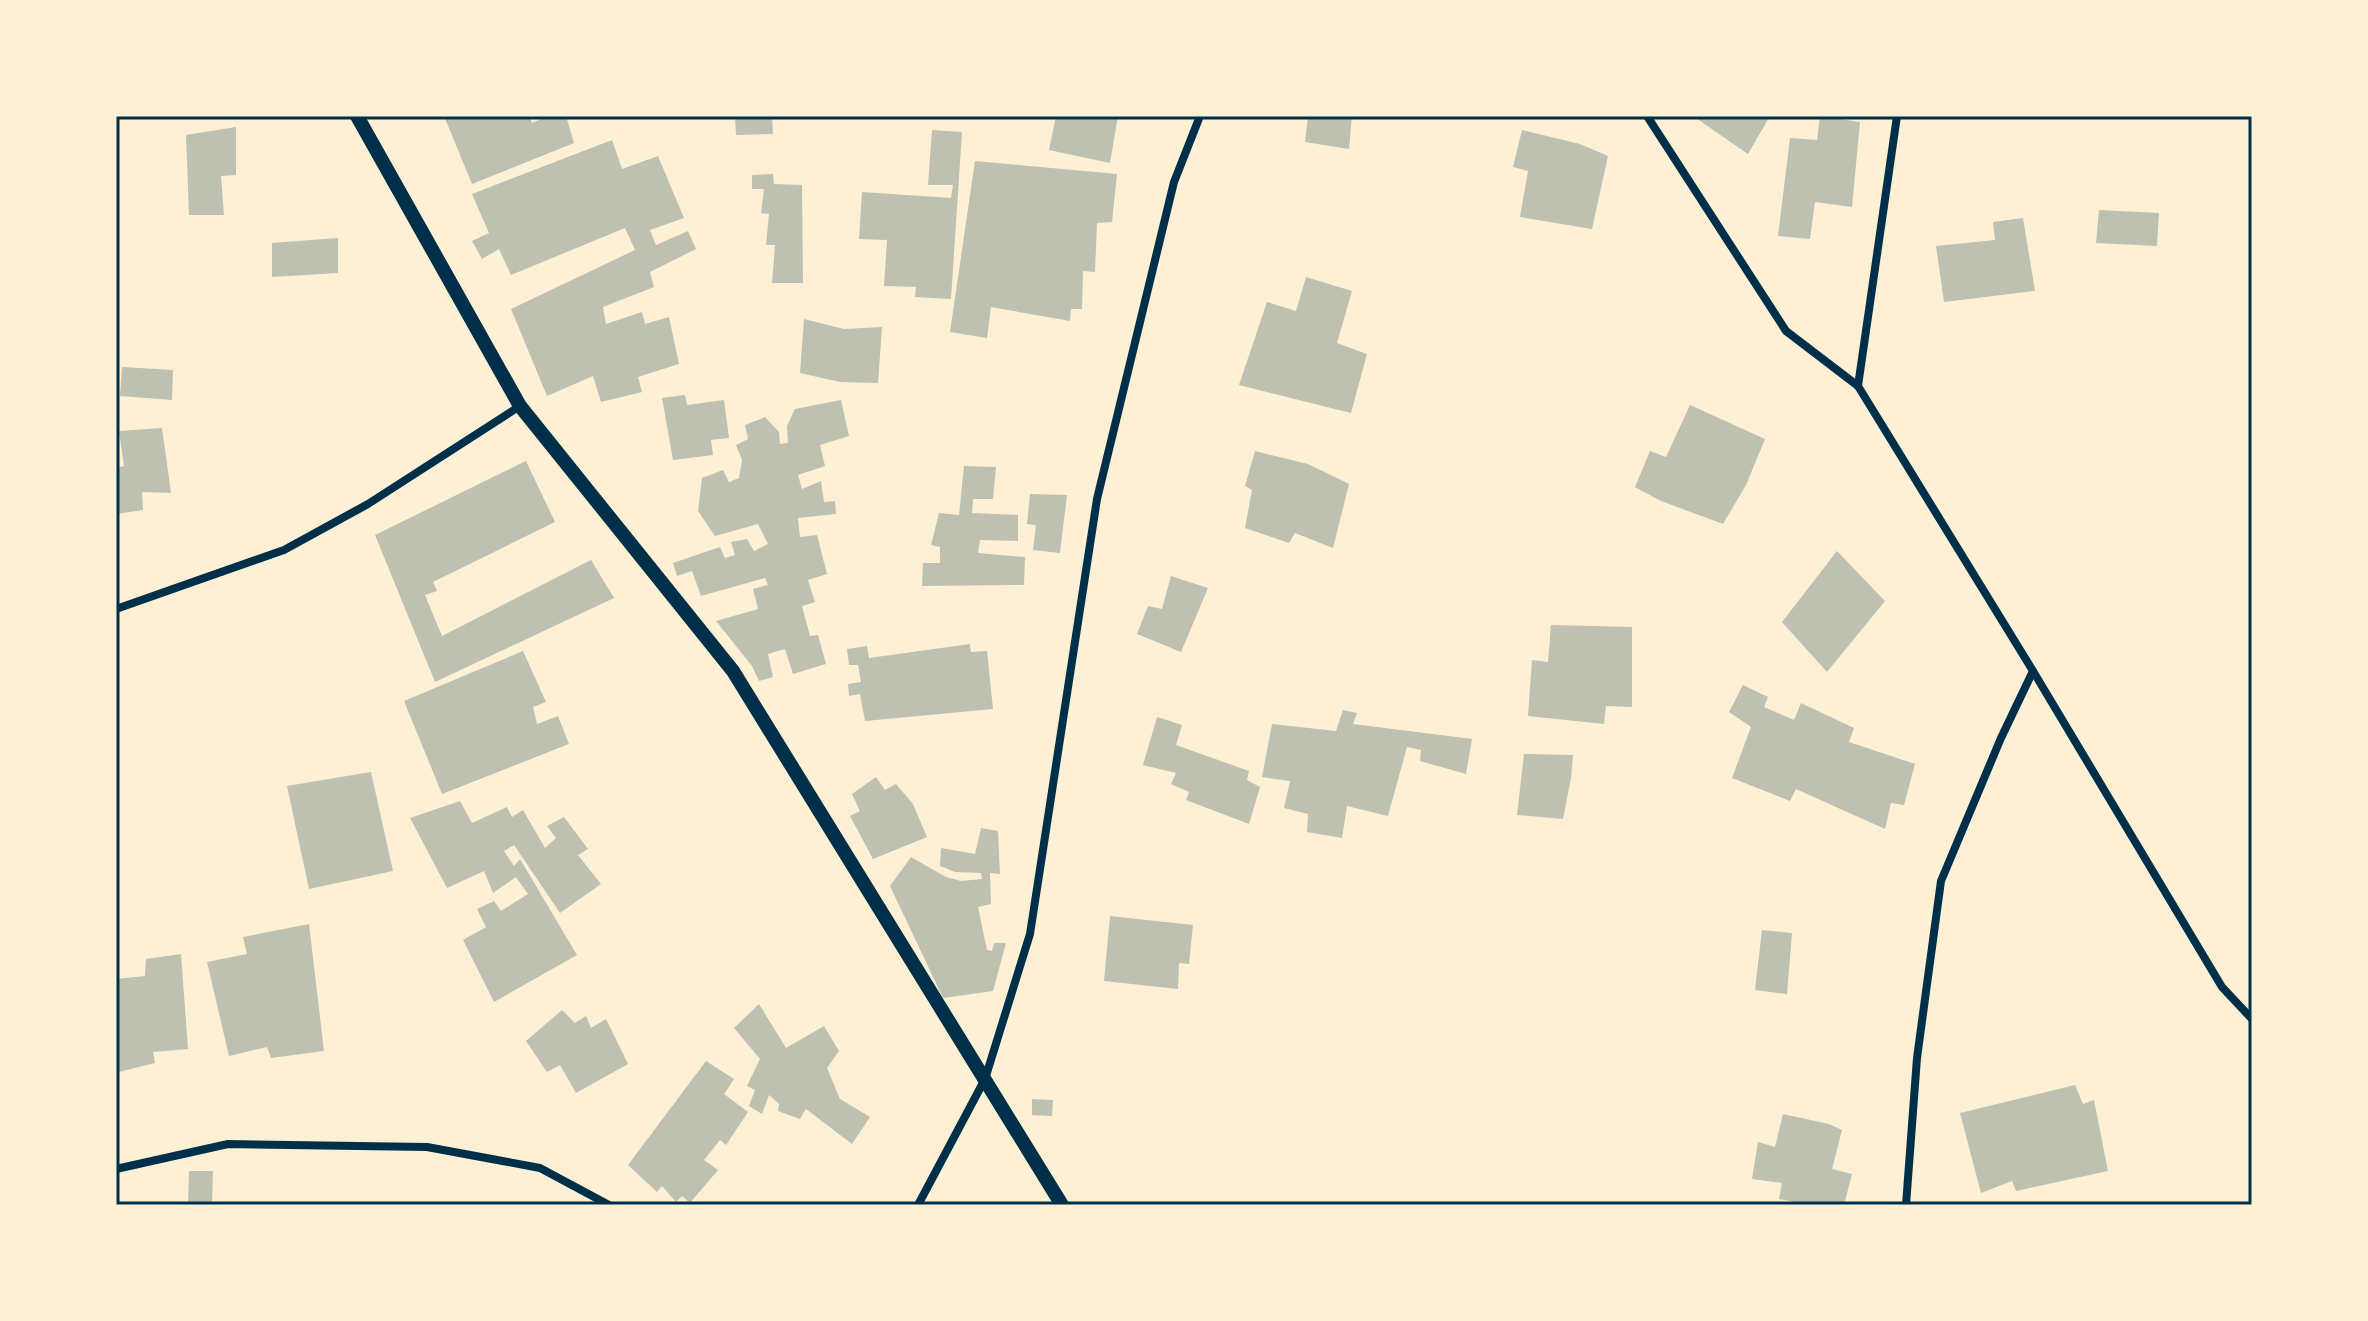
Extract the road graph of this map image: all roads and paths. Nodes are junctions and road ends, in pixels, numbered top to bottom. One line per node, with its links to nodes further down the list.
1 (357, 116): 6 (street)
2 (1200, 116): 10 (street)
3 (1647, 116): 5 (street)
4 (1897, 116): 5 (street)
5 (1858, 386): 8 (street)
6 (520, 406): 7 (street); 10 (street)
7 (116, 609)
8 (2033, 671): 9 (street); 15 (street)
9 (2252, 1019)
10 (985, 1079): 13 (street); 14 (street)
11 (116, 1169): 12 (street)
12 (609, 1205)
13 (918, 1205)
14 (1062, 1205)
15 (1906, 1205)

